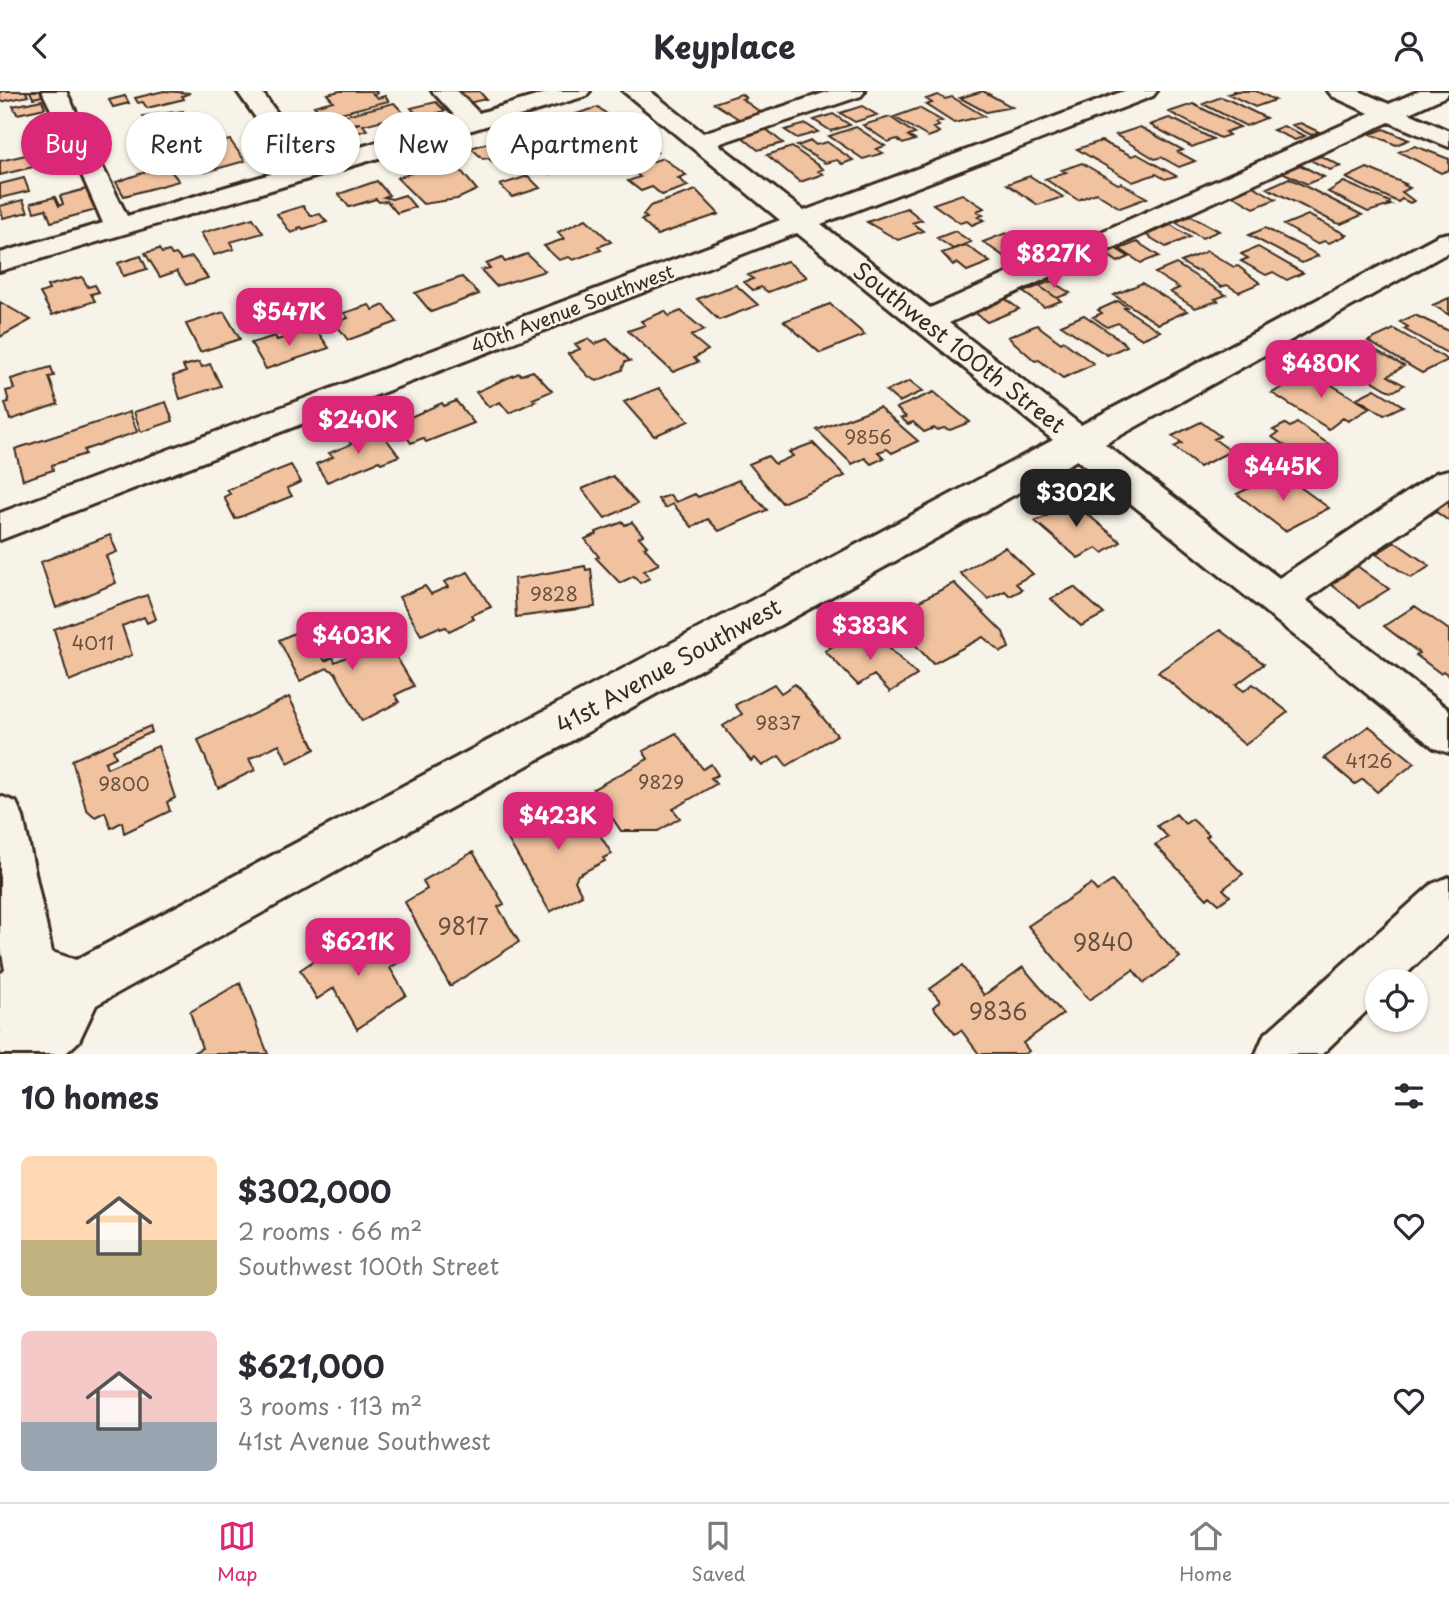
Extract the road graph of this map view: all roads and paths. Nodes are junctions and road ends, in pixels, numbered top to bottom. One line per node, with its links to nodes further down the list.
1 (54, 91): 10 (street)
2 (249, 91): 11 (street)
3 (444, 91): 13 (street)
4 (578, 91): 13 (street)
5 (635, 91): 15 (street, Southwest 100th Street)
6 (853, 91): 15 (street)
7 (1145, 91): 19 (street, 40th Avenue Southwest)
8 (1340, 91): 12 (street)
9 (1438, 91): 12 (street)
10 (64, 112)
11 (264, 112)
12 (1388, 113): 14 (street); 23 (street)
13 (474, 122): 16 (street)
14 (1449, 140)
15 (700, 142): 19 (street, Southwest 100th Street)
16 (360, 155)
17 (95, 175): 20 (street)
18 (294, 175): 20 (street)
19 (801, 221): 23 (street, Southwest 100th Street); 26 (street, 40th Avenue Southwest)
20 (118, 227): 22 (street)
21 (1449, 241): 24 (street, 41st Avenue Southwest)
22 (0, 262)
23 (927, 321): 24 (street, Southwest 100th Street)
24 (1079, 441): 27 (street, Southwest 100th Street); 31 (street, 41st Avenue Southwest)
25 (1449, 482): 27 (street)
26 (0, 527)
27 (1278, 599): 28 (street, Southwest 100th Street)
28 (1449, 735)
29 (0, 817): 31 (street)
30 (1449, 900): 33 (street)
31 (52, 986): 32 (street, 41st Avenue Southwest)
32 (24, 1036)
33 (1283, 1054)

